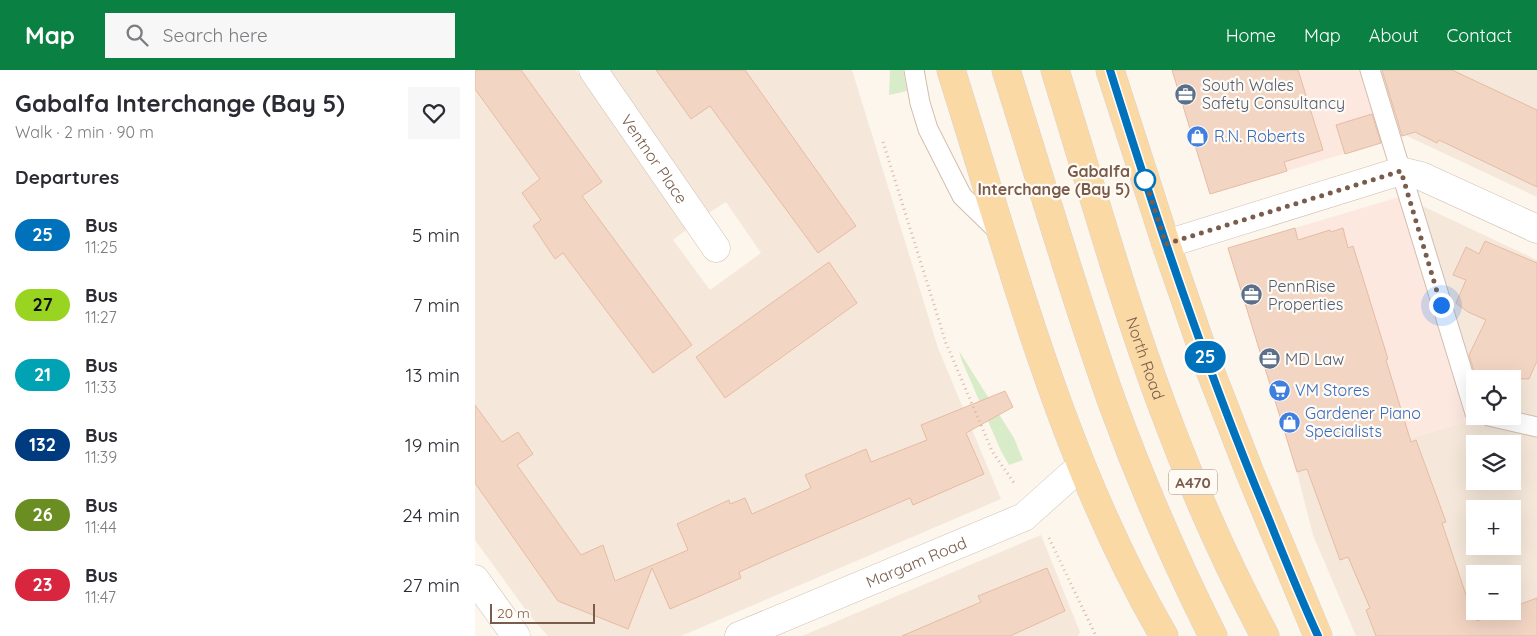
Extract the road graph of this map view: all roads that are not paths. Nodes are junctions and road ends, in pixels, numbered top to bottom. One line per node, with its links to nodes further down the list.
1 (593, 70): 12 (street, Ventnor Place)
2 (914, 70): 10 (lane)
3 (951, 70): 10 (main road)
4 (1006, 70): 21 (main road, A470)
5 (1055, 70): 22 (main road, North Road / A470)
6 (1110, 70): 11 (main road)
7 (1369, 70): 8 (lane)
8 (1401, 171): 9 (street); 11 (street); 13 (lane)
9 (1537, 229)
10 (1003, 236): 16 (main road)
11 (1166, 244): 23 (main road)
12 (716, 248)
13 (1466, 384)
14 (1521, 424): 15 (lane)
15 (1537, 428)
16 (1081, 466): 19 (street, Margam Road); 20 (main road)
17 (475, 579): 18 (street)
18 (516, 636)
19 (739, 636)
20 (1164, 636)
21 (1213, 636)
22 (1265, 636)
23 (1318, 636)

